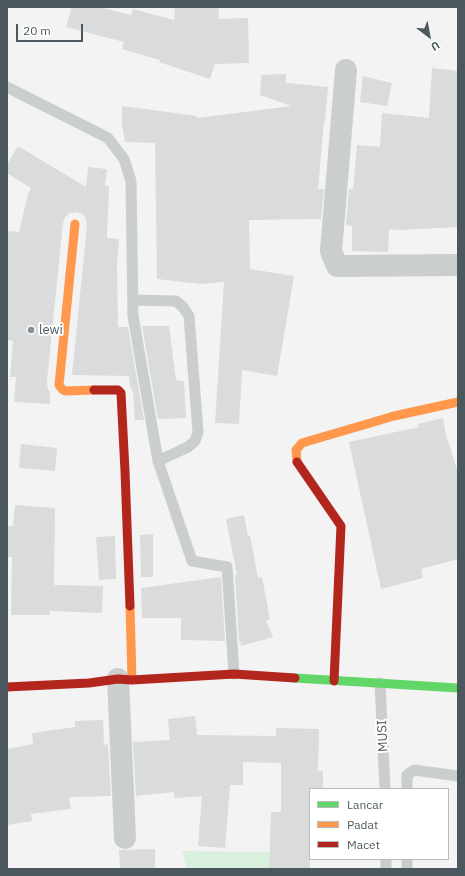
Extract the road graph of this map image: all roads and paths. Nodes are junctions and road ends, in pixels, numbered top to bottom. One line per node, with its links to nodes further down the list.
1 (346, 70): 4 (street)
2 (7, 87): 5 (lane)
3 (75, 224): 9 (street)
4 (458, 265)
5 (133, 300): 7 (lane); 7 (lane)
6 (458, 402): 10 (street)
7 (158, 461): 8 (lane)
8 (234, 674): 9 (street); 10 (street)
9 (125, 680): 12 (street); 17 (street)
10 (334, 681): 11 (street)
11 (380, 683): 13 (street); 15 (lane, MUSI)
12 (7, 687)
13 (458, 688)
14 (458, 776): 16 (lane)
15 (385, 788)
16 (407, 788)
17 (125, 838)

